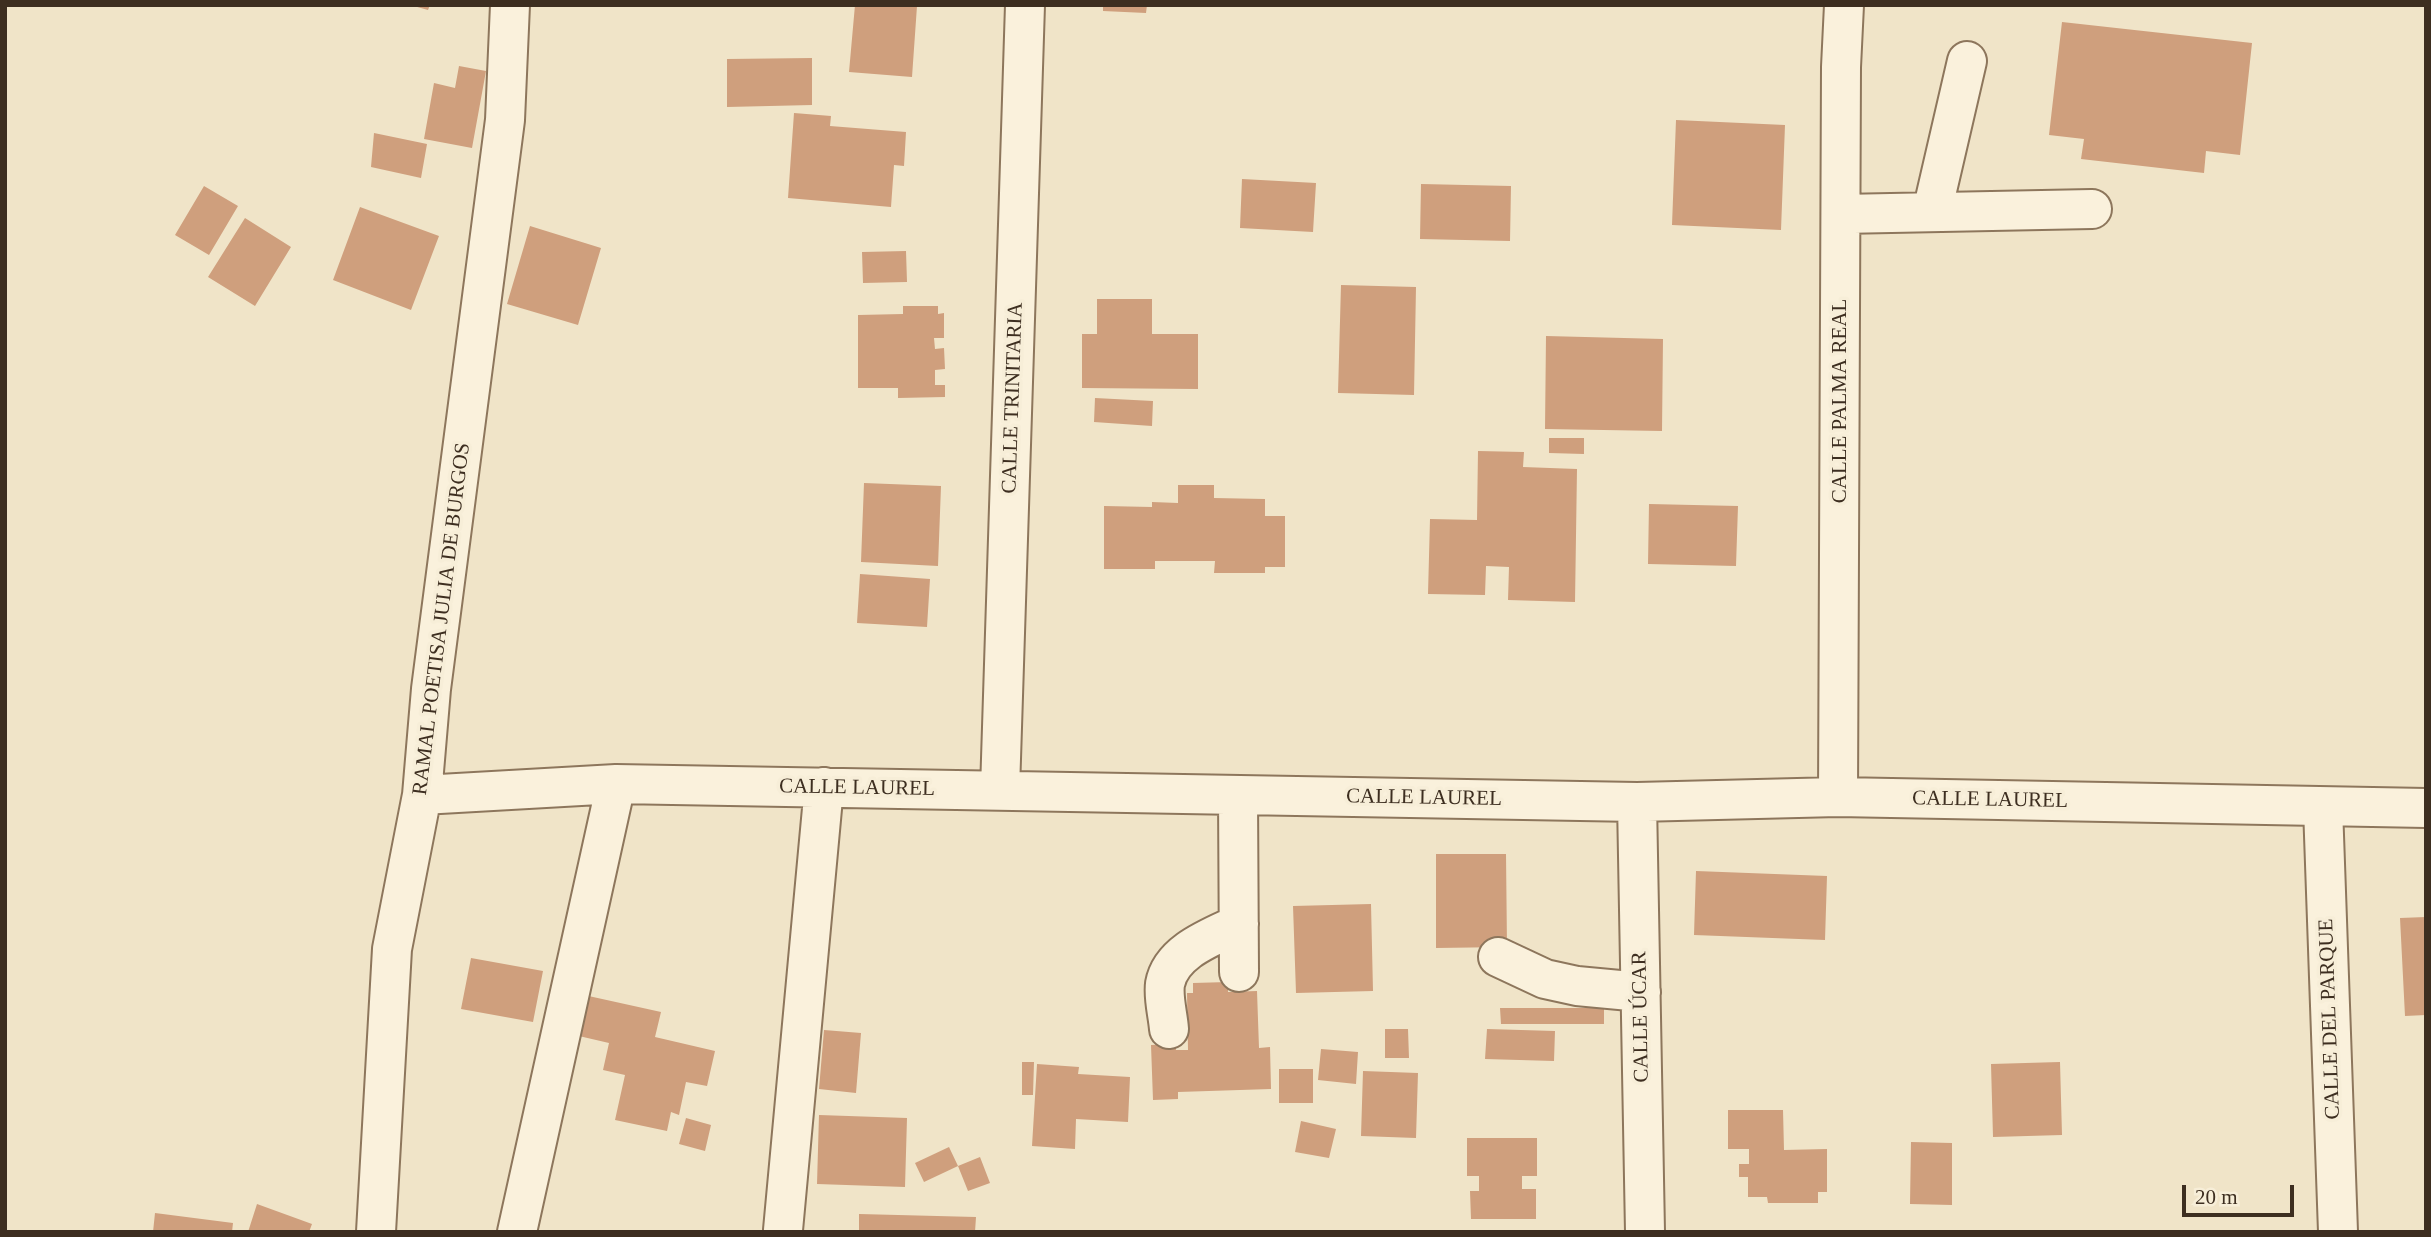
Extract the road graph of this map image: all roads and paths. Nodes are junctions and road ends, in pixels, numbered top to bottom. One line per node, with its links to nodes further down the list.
1 (510, 5): 11 (street, RAMAL POETISA JULIA DE BURGOS)
2 (1025, 5): 10 (street, CALLE TRINITARIA)
3 (1844, 5): 7 (street, CALLE PALMA REAL)
4 (1967, 61): 6 (street)
5 (2092, 209): 6 (street)
6 (1932, 212): 7 (street)
7 (1841, 214): 13 (street, CALLE PALMA REAL)
8 (616, 784): 9 (street, CALLE LAUREL); 11 (street, CALLE LAUREL); 24 (street)
9 (824, 787): 10 (street, CALLE LAUREL); 22 (street)
10 (1000, 790): 12 (street, CALLE LAUREL)
11 (422, 795): 23 (street, RAMAL POETISA JULIA DE BURGOS)
12 (1238, 795): 14 (street, CALLE LAUREL); 17 (street)
13 (1838, 797): 14 (street, CALLE LAUREL); 15 (street, CALLE LAUREL)
14 (1637, 802): 20 (street, CALLE ÚCAR)
15 (2322, 807): 16 (street, CALLE LAUREL); 26 (street, CALLE DEL PARQUE)
16 (2426, 808)
17 (1239, 924): 19 (street); 21 (street)
18 (1498, 957): 20 (street)
19 (1239, 972)
20 (1641, 992): 25 (street, CALLE ÚCAR)
21 (1169, 1029)
22 (783, 1230)
23 (376, 1232)
24 (517, 1232)
25 (1645, 1232)
26 (2338, 1232)

